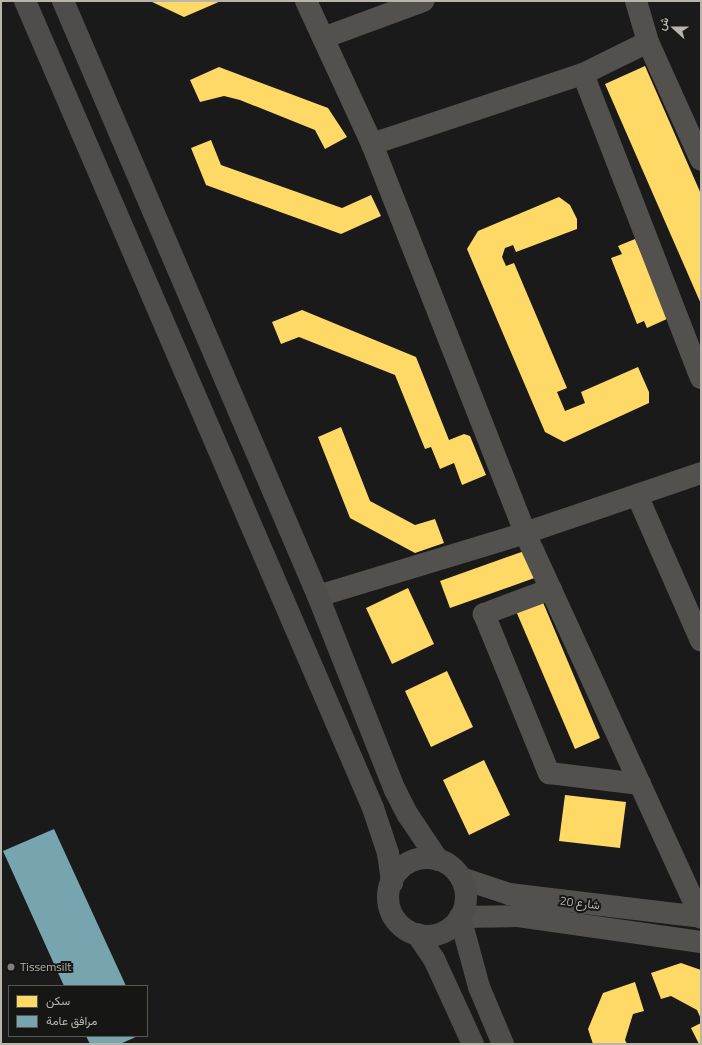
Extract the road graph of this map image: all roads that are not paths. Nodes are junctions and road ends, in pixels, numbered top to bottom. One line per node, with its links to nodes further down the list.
1 (25, 1): 21 (highway)
2 (64, 1): 16 (highway)
3 (306, 1): 6 (street)
4 (424, 1): 6 (street)
5 (636, 1): 7 (street)
6 (323, 38): 9 (street)
7 (648, 42): 8 (street); 10 (street)
8 (583, 74): 9 (street); 11 (street)
9 (372, 144): 14 (street)
10 (700, 156)
11 (701, 378)
12 (701, 473): 13 (street)
13 (637, 495): 14 (street); 17 (street)
14 (525, 533): 15 (street); 16 (street)
15 (551, 589): 18 (street); 18 (street)
16 (318, 596): 19 (highway)
17 (701, 642)
18 (640, 784): 23 (street)
19 (438, 860): 20 (highway); 21 (highway)
20 (461, 878): 22 (highway); 23 (street, شارع 20)
21 (392, 883): 24 (highway)
22 (460, 917): 24 (highway); 25 (street, شارع 20); 27 (highway)
23 (701, 917)
24 (417, 934): 26 (highway)
25 (701, 942)
26 (473, 1044)
27 (503, 1044)

